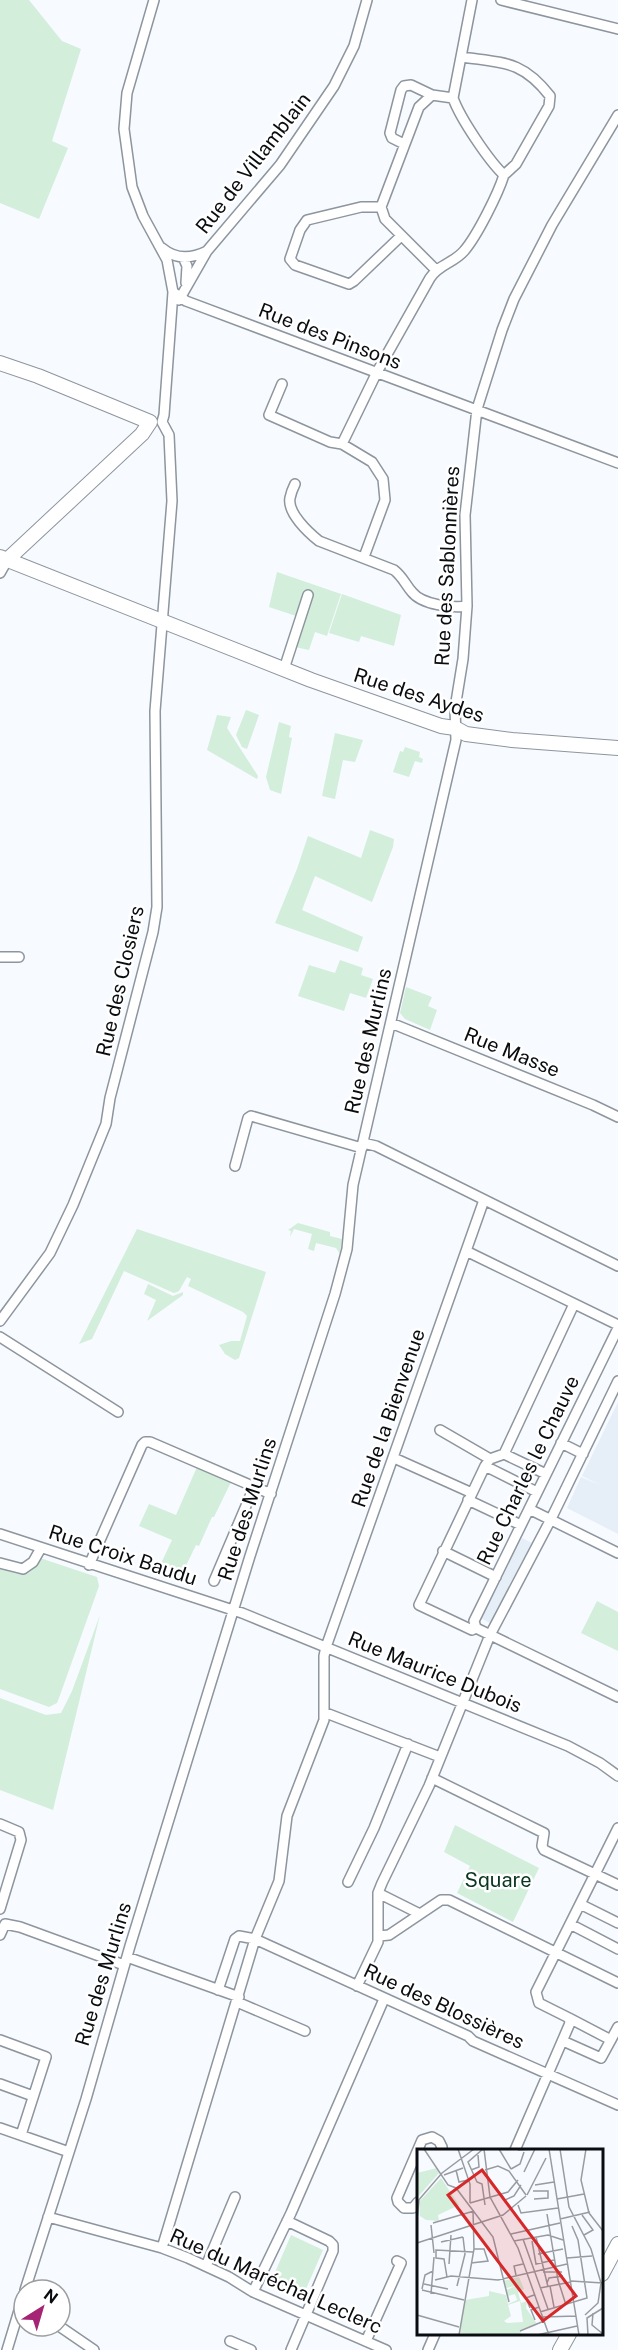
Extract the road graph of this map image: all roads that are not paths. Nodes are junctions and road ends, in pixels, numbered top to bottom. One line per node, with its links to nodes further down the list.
1 (154, 0): 14 (street)
2 (367, 0): 15 (street, Rue de Villamblain)
3 (472, 0): 6 (street)
4 (501, 0): 5 (street)
5 (618, 29)
6 (462, 57): 8 (street); 11 (street)
7 (432, 95): 8 (street); 10 (street); 10 (street)
8 (453, 98): 11 (street)
9 (618, 115): 23 (street, Rue des Sablonnières)
10 (404, 144): 12 (street)
11 (504, 175): 17 (street)
12 (381, 207): 13 (street); 13 (street)
13 (401, 236): 17 (street)
14 (156, 243): 16 (street); 19 (street)
15 (207, 251): 16 (street); 18 (street, Rue de Villamblain)
16 (183, 257): 18 (street)
17 (436, 270): 21 (street)
18 (186, 285): 19 (street, Rue de Villamblain)
19 (177, 294): 21 (street, Rue des Pinsons); 24 (street, Rue de Villamblain)
20 (0, 363): 24 (street)
21 (377, 372): 23 (street, Rue des Pinsons); 25 (street)
22 (282, 384): 25 (street)
23 (477, 409): 26 (street, Rue des Pinsons); 32 (street, Rue des Sablonnières)
24 (156, 422): 29 (street); 33 (street, Rue des Closiers)
25 (342, 444): 28 (street)
26 (618, 463)
27 (295, 484): 28 (street)
28 (364, 557): 32 (street)
29 (4, 558): 30 (street); 33 (street, Rue des Aydes)
30 (0, 573)
31 (308, 595): 34 (street)
32 (467, 606): 35 (street, Rue des Sablonnières)
33 (161, 620): 34 (street, Rue des Aydes); 47 (street, Rue des Closiers)
34 (284, 669): 35 (street, Rue des Aydes)
35 (455, 728): 36 (street, Rue des Aydes); 39 (street, Rue des Murlins)
36 (618, 748)
37 (0, 957): 38 (street)
38 (19, 957)
39 (391, 1023): 40 (street, Rue Masse); 41 (street, Rue des Murlins)
40 (618, 1117)
41 (363, 1145): 42 (street); 43 (street); 61 (street, Rue des Murlins)
42 (235, 1166)
43 (484, 1200): 44 (street, Rue de la Bienvenue); 45 (street)
44 (466, 1251): 46 (street); 56 (street, Rue de la Bienvenue)
45 (618, 1266)
46 (574, 1304): 48 (street); 54 (street)
47 (0, 1321)
48 (618, 1326): 53 (street, Rue Charles le Chauve)
49 (0, 1337): 51 (street)
50 (618, 1381): 55 (street, Rue Charles le Chauve)
51 (118, 1412)
52 (440, 1430): 57 (street)
53 (561, 1443): 55 (street); 58 (street, Rue Charles le Chauve)
54 (504, 1454): 57 (street); 58 (street)
55 (583, 1454): 64 (street, Rue Charles le Chauve)
56 (394, 1458): 62 (street); 77 (street, Rue de la Bienvenue)
57 (488, 1462): 60 (street); 62 (street)
58 (546, 1474): 60 (street, Rue Charles le Chauve)
59 (254, 1487): 61 (street); 71 (street); 73 (street)
60 (537, 1492): 63 (street, Rue Charles le Chauve)
61 (271, 1494): 74 (street, Rue des Murlins)
62 (470, 1496): 65 (street); 68 (street)
63 (529, 1509): 64 (street); 65 (street, Rue Charles le Chauve)
64 (551, 1520): 69 (street); 76 (street, Rue Charles le Chauve)
65 (521, 1526): 72 (street, Rue Charles le Chauve)
66 (0, 1534): 67 (street, Rue Croix Baudu)
67 (41, 1548): 70 (street); 71 (street, Rue Croix Baudu)
68 (443, 1551): 72 (street); 75 (street)
69 (618, 1553)
70 (0, 1563)
71 (89, 1565): 74 (street, Rue Croix Baudu)
72 (496, 1577): 75 (street, Rue Charles le Chauve)
73 (214, 1581)
74 (234, 1611): 77 (street, Rue Maurice Dubois); 102 (street, Rue des Murlins)
75 (476, 1628): 76 (street)
76 (490, 1635): 78 (street); 79 (street, Rue Charles le Chauve)
77 (326, 1647): 79 (street, Rue Maurice Dubois); 80 (street, Rue de la Bienvenue)
78 (618, 1697)
79 (464, 1702): 82 (street, Rue Charles le Chauve); 83 (street, Rue Maurice Dubois)
80 (326, 1713): 81 (street); 99 (street)
81 (408, 1744): 82 (street); 88 (street)
82 (440, 1757): 84 (street, Rue Charles le Chauve)
83 (618, 1776)
84 (432, 1778): 87 (street); 90 (street, Rue Charles le Chauve)
85 (0, 1824): 92 (street)
86 (618, 1828): 87 (street)
87 (595, 1874): 89 (street); 91 (street)
88 (348, 1882)
89 (618, 1885)
90 (378, 1893): 93 (street); 98 (street)
91 (580, 1904): 95 (street); 96 (street)
92 (0, 1909): 94 (street)
93 (420, 1914): 98 (street); 101 (street)
94 (2, 1921): 97 (street); 102 (street)
95 (618, 1923)
96 (570, 1924): 100 (street); 101 (street)
97 (0, 1935)
98 (379, 1936): 104 (street)
99 (255, 1939): 104 (street, Rue des Blossières); 105 (street); 107 (street)
100 (618, 1949)
101 (556, 1952): 103 (street); 108 (street)
102 (125, 1961): 105 (street); 124 (street, Rue des Murlins)
103 (618, 1983)
104 (357, 1986): 106 (street, Rue des Blossières)
105 (218, 1990): 107 (street)
106 (384, 1999): 114 (street, Rue des Blossières); 130 (street)
107 (238, 2000): 110 (street); 132 (street)
108 (568, 2018): 112 (street); 113 (street)
109 (618, 2027): 112 (street)
110 (305, 2031)
111 (0, 2040): 116 (street)
112 (612, 2040): 113 (street)
113 (563, 2041): 114 (street)
114 (549, 2073): 117 (street, Rue des Blossières); 122 (street)
115 (0, 2084): 116 (street)
116 (33, 2096): 119 (street)
117 (618, 2105)
118 (0, 2128): 119 (street)
119 (21, 2135): 124 (street)
120 (418, 2149): 121 (street)
121 (442, 2149)
122 (515, 2149)
123 (417, 2151): 125 (street)
124 (69, 2152): 129 (street, Rue des Murlins)
125 (409, 2170): 126 (street); 128 (street)
126 (417, 2174)
127 (236, 2197): 134 (street)
128 (417, 2203)
129 (48, 2217): 132 (street, Rue du Maréchal Leclerc); 136 (street, Rue des Murlins)
130 (286, 2221): 137 (street); 138 (street)
131 (618, 2244): 135 (street)
132 (162, 2248): 134 (street, Rue du Maréchal Leclerc)
133 (397, 2261): 143 (street)
134 (206, 2266): 137 (street, Rue du Maréchal Leclerc)
135 (603, 2272)
136 (29, 2278)
137 (253, 2292): 138 (street, Rue du Maréchal Leclerc)
138 (307, 2314): 143 (street, Rue du Maréchal Leclerc); 146 (street)
139 (72, 2335): 144 (street)
140 (435, 2335): 148 (street)
141 (568, 2335): 149 (street)
142 (230, 2341): 145 (street)
143 (366, 2342): 147 (street, Rue du Maréchal Leclerc)
144 (94, 2350)
145 (251, 2350)
146 (291, 2350)
147 (386, 2350)
148 (428, 2350)
149 (560, 2350)

